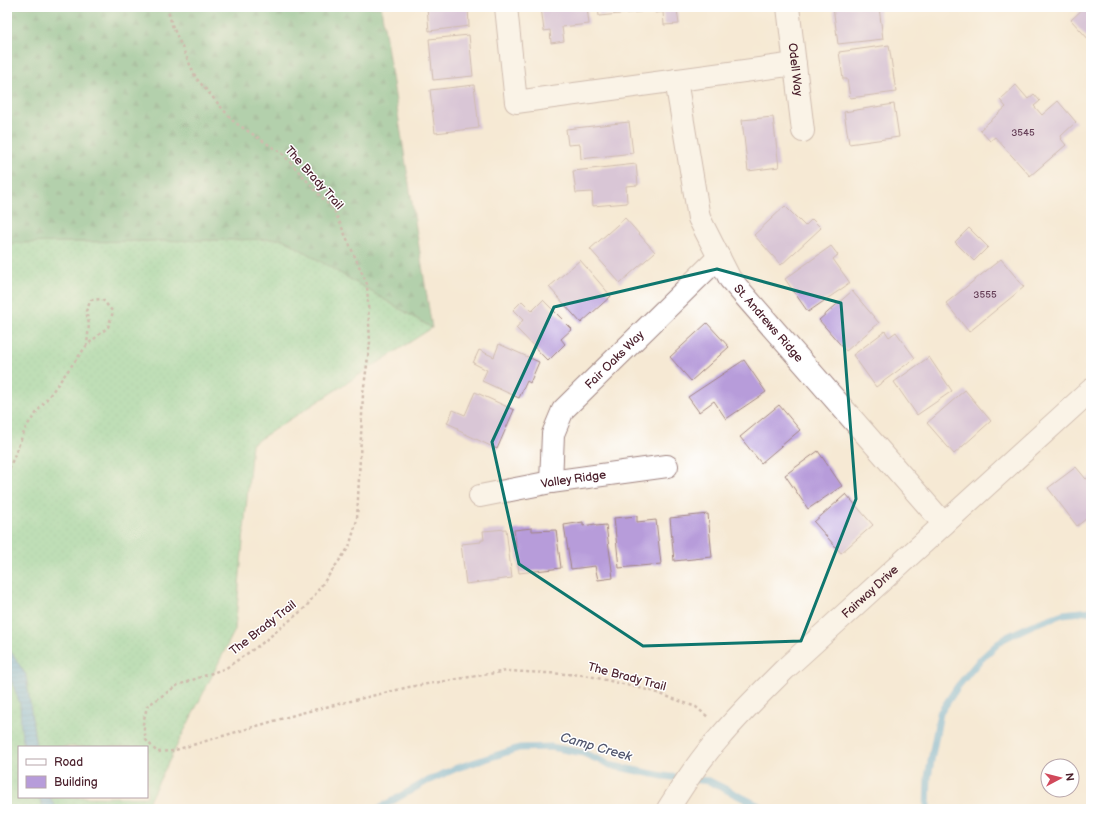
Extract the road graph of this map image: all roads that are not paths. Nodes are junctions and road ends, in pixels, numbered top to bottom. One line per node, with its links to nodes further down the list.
1 (506, 7): 4 (street)
2 (788, 7): 3 (street, Odell Way)
3 (795, 64): 4 (street); 5 (street, Odell Way)
4 (676, 80): 6 (street, St. Andrews Ridge)
5 (803, 132)
6 (719, 257): 9 (street, Fair Oaks Way); 11 (street, St. Andrews Ridge)
7 (1091, 390): 11 (street, Fairway Drive)
8 (667, 466): 9 (street, Valley Ridge)
9 (551, 482): 10 (street, Valley Ridge)
10 (480, 496)
11 (944, 524): 12 (street, Fairway Drive)
12 (668, 809)

